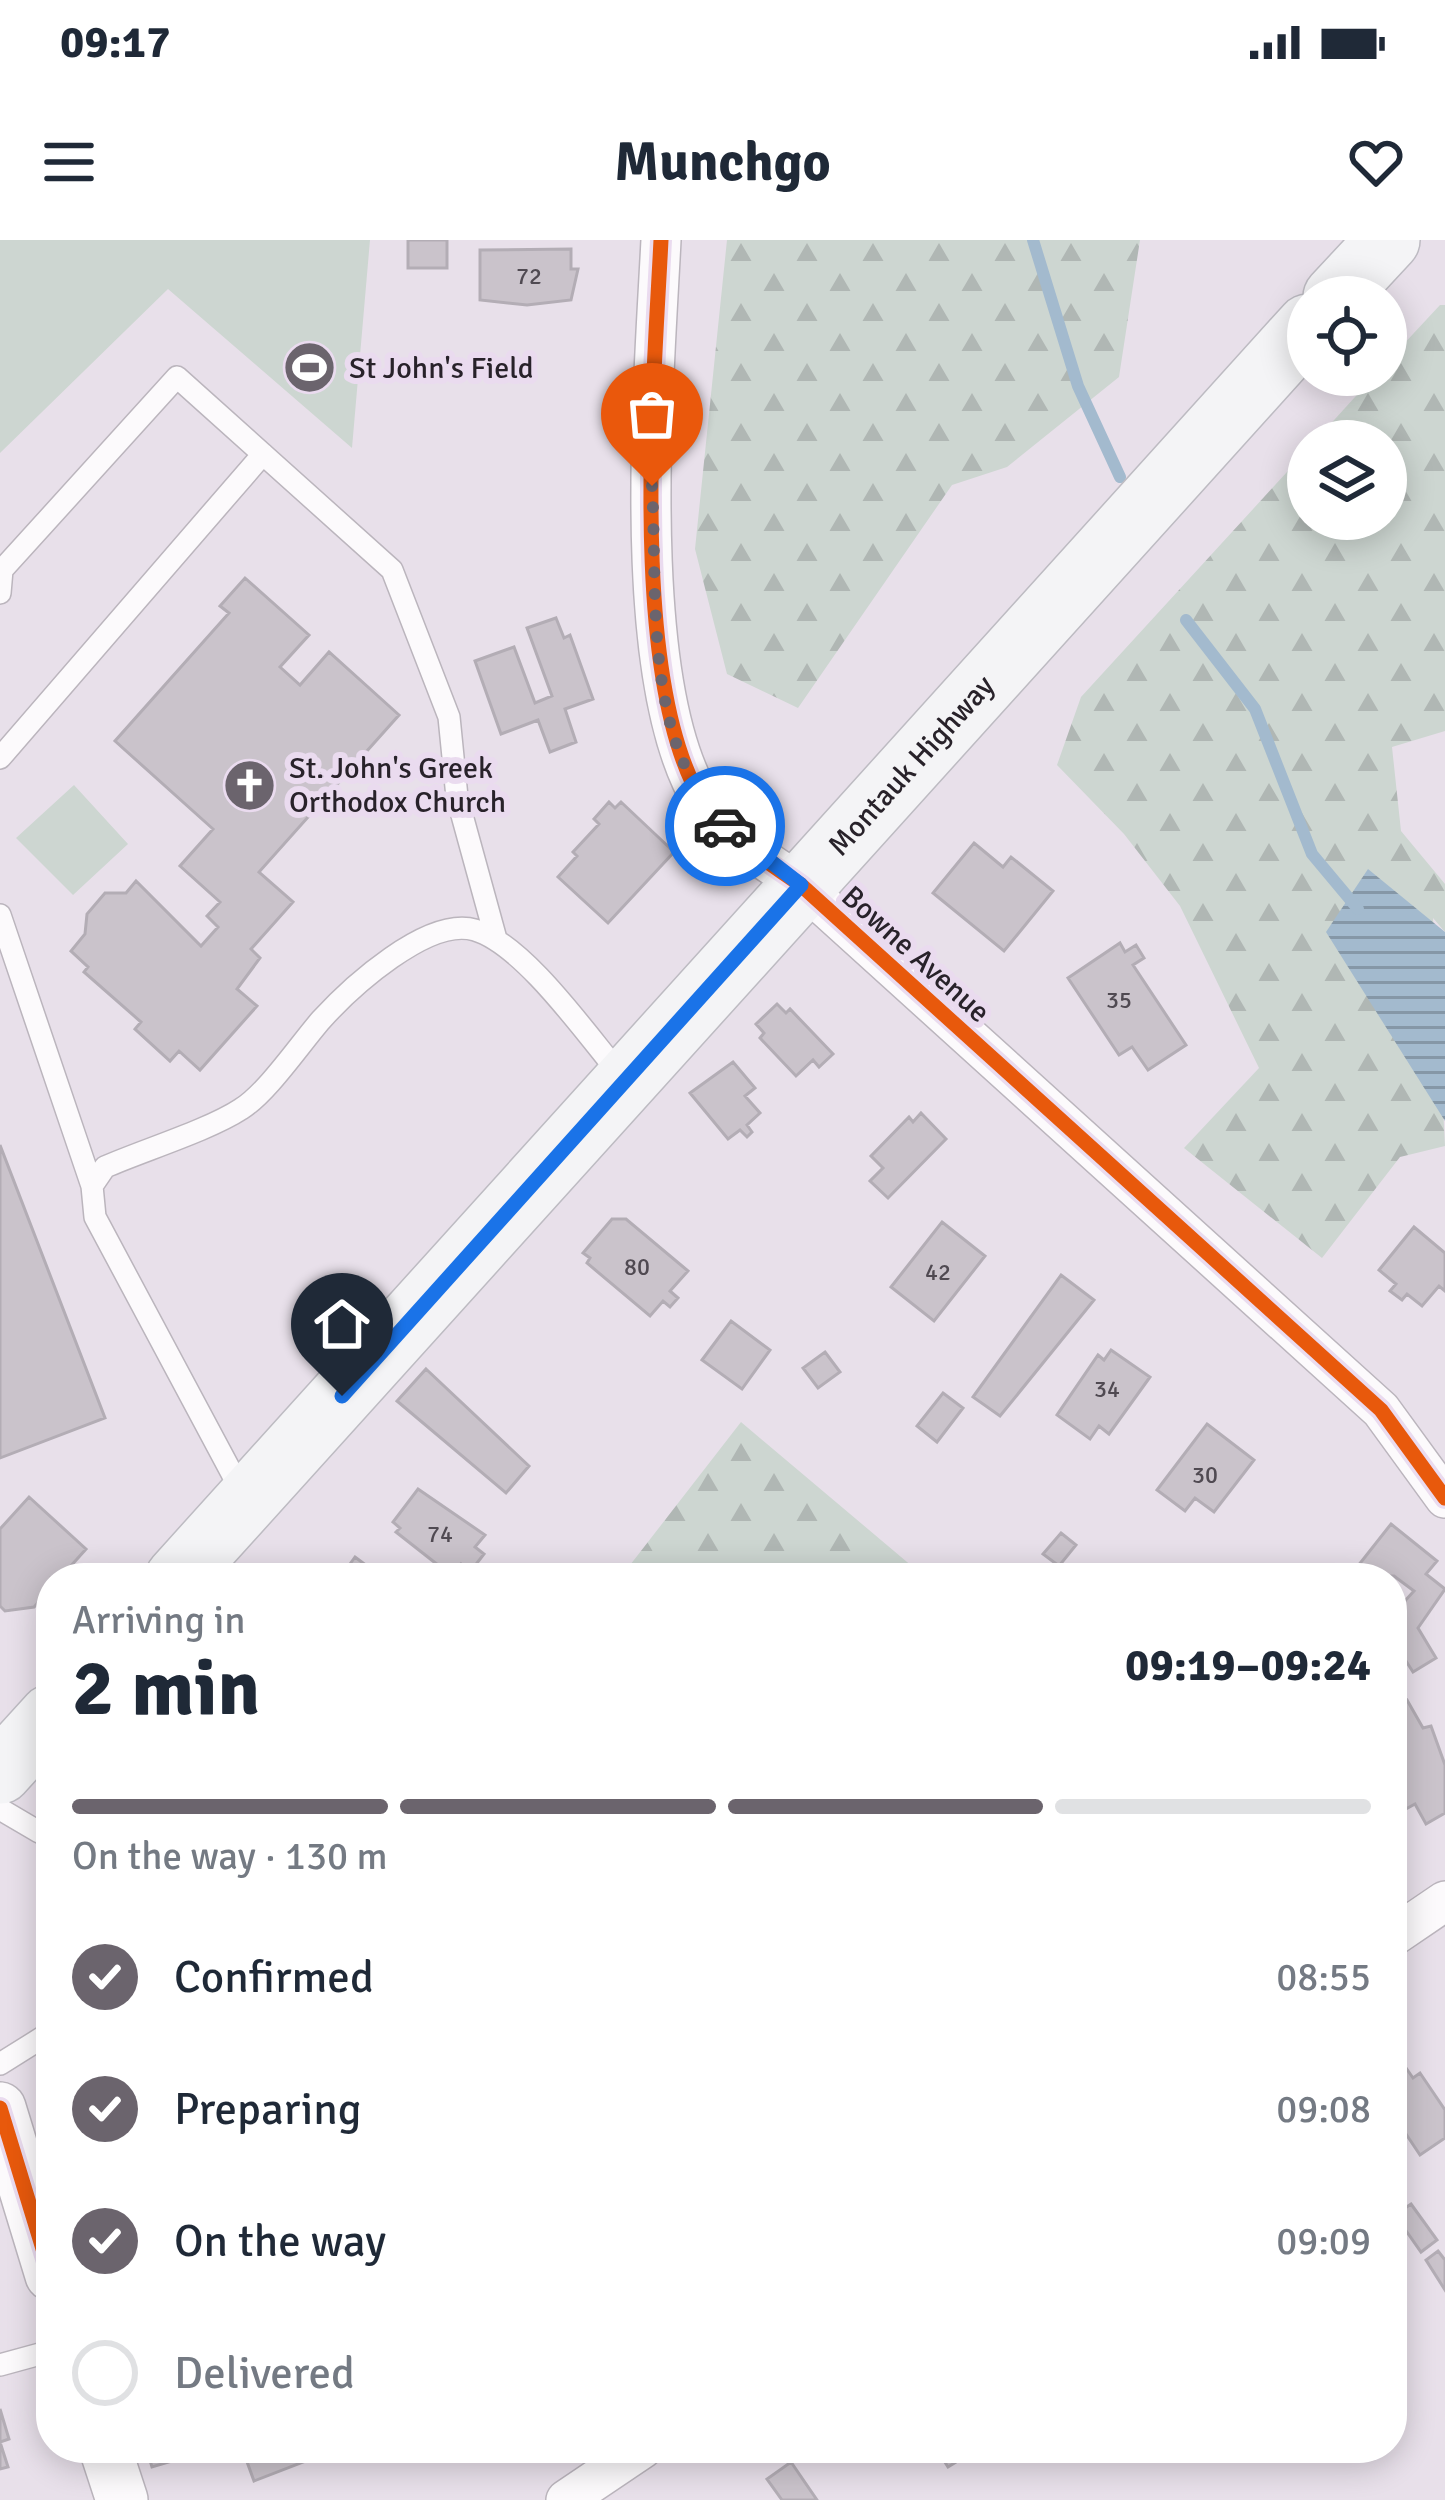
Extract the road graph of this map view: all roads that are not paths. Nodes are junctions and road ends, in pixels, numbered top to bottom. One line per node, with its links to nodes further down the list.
1 (662, 240): 8 (street, Bowne Avenue)
2 (1388, 240): 3 (main road)
3 (1355, 276)
4 (1287, 349): 8 (main road, Montauk Highway)
5 (263, 454): 6 (lane); 7 (lane); 10 (lane)
6 (0, 593)
7 (0, 758)
8 (801, 885): 11 (main road, Montauk Highway); 13 (street, Bowne Avenue)
9 (0, 914): 12 (lane)
10 (496, 939): 11 (lane); 12 (lane)
11 (626, 1080): 14 (main road, Montauk Highway)
12 (92, 1186): 14 (lane)
13 (1445, 1498)
14 (247, 1502): 15 (main road, Montauk Highway)
15 (191, 1563)
16 (0, 1809): 17 (lane)
17 (36, 1830)
18 (1445, 1900): 19 (street)
19 (1407, 1927)
20 (36, 2041): 21 (lane)
21 (0, 2064)
22 (0, 2108): 23 (street)
23 (36, 2227)
24 (36, 2354): 25 (lane)
25 (0, 2365)
26 (111, 2463): 28 (street)
27 (621, 2463): 29 (street)
28 (122, 2500)
29 (566, 2500)

